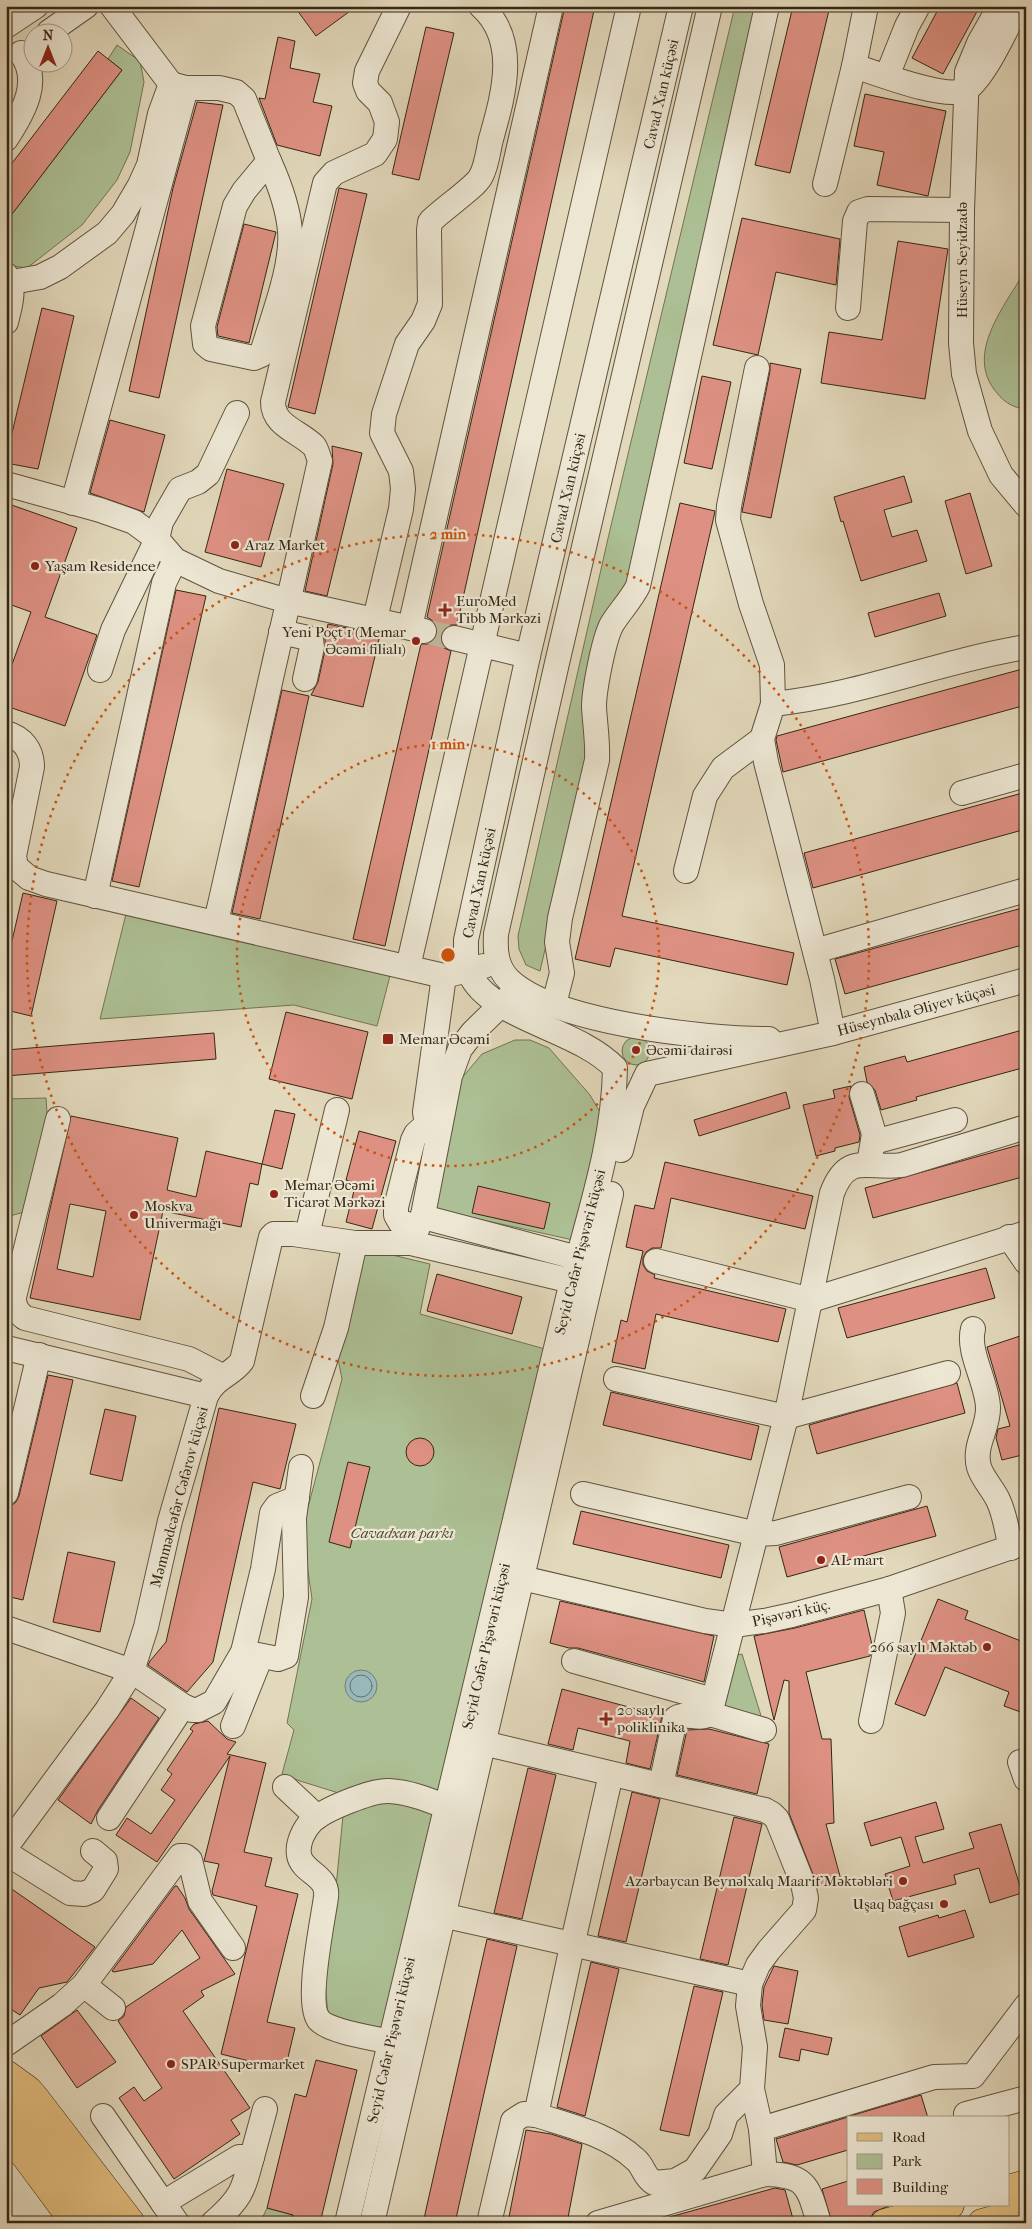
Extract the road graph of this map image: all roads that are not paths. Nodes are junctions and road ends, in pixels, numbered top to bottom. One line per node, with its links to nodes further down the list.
1 (36, 6): 16 (street)
2 (86, 6): 15 (street)
3 (112, 6): 20 (street)
4 (399, 6): 36 (street)
5 (481, 6): 37 (street)
6 (551, 6): 37 (street)
7 (629, 6): 40 (street)
8 (681, 6): 42 (street, Cavad Xan küçəsi)
9 (710, 6): 56 (street, Cavad Xan küçəsi)
10 (768, 6): 62 (street)
11 (866, 6): 18 (street)
12 (918, 6): 19 (street)
13 (1000, 6): 21 (street, Hüseyn Seyidzadə)
14 (1018, 6): 21 (street)
15 (63, 22)
16 (6, 26)
17 (20, 54): 22 (street)
18 (854, 66): 19 (street); 24 (street)
19 (887, 76): 21 (street)
20 (179, 86): 23 (street); 26 (street); 32 (street)
21 (965, 90): 25 (street, Hüseyn Seyidzadə)
22 (6, 139)
23 (269, 161): 23 (street)
24 (825, 184)
25 (962, 210): 27 (street); 33 (street, Hüseyn Seyidzadə)
26 (9, 278): 28 (street)
27 (848, 308)
28 (6, 322)
29 (757, 368): 45 (street)
30 (237, 413): 34 (street)
31 (6, 484): 32 (street)
32 (73, 503): 34 (street)
33 (1026, 505)
34 (157, 539): 35 (street); 43 (street)
35 (175, 560): 36 (street); 53 (street)
36 (288, 600): 37 (street); 38 (street)
37 (375, 619)
38 (281, 632): 44 (street); 54 (street)
39 (454, 638): 40 (street)
40 (482, 645): 42 (street); 57 (street)
41 (1026, 647): 45 (street)
42 (528, 656): 58 (street, Cavad Xan küçəsi)
43 (100, 670)
44 (305, 679)
45 (773, 704): 47 (street)
46 (6, 734): 51 (street)
47 (762, 739): 50 (street); 55 (street)
48 (1026, 775): 49 (street)
49 (962, 793)
50 (686, 871)
51 (11, 872): 53 (street)
52 (1026, 890): 55 (street)
53 (95, 896): 54 (street)
54 (216, 922): 57 (street)
55 (815, 951): 65 (street)
56 (498, 962): 58 (street); 61 (street)
57 (408, 967): 59 (street)
58 (468, 971): 59 (street); 63 (street)
59 (444, 976): 73 (street)
60 (1026, 980): 65 (street, Hüseynbala Əliyev küçəsi)
61 (519, 987): 62 (street); 63 (street)
62 (554, 1004): 64 (street)
63 (501, 1005): 67 (street); 73 (street)
64 (643, 1027): 66 (street); 67 (street); 68 (street)
65 (833, 1033): 66 (street, Hüseynbala Əliyev küçəsi)
66 (805, 1040): 68 (street)
67 (615, 1068): 68 (street); 81 (street, Seyid Cəfər Pişəvəri küçəsi)
68 (647, 1074): 103 (street, Seyid Cəfər Pişəvəri küçəsi)
69 (862, 1094): 75 (street)
70 (337, 1110): 77 (street)
71 (58, 1119): 91 (street)
72 (955, 1120): 75 (street)
73 (434, 1125): 76 (street)
74 (1026, 1127): 75 (street)
75 (871, 1153): 86 (street)
76 (417, 1229): 79 (street, Məmmədcəfər Cəfərov küçəsi); 80 (street); 84 (street)
77 (307, 1235): 79 (street, Məmmədcəfər Cəfərov küçəsi); 91 (street, Məmmədcəfər Cəfərov küçəsi)
78 (1017, 1235): 83 (street); 86 (street)
79 (355, 1243): 94 (street)
80 (542, 1248): 81 (street); 84 (street)
81 (578, 1258): 85 (street, Seyid Cəfər Pişəvəri küçəsi)
82 (656, 1261): 86 (street)
83 (1026, 1262)
84 (536, 1273): 85 (street)
85 (572, 1281): 103 (street, Seyid Cəfər Pişəvəri küçəsi)
86 (811, 1300): 95 (street)
87 (973, 1329): 102 (street)
88 (6, 1348): 89 (street)
89 (38, 1355): 93 (street); 97 (street)
90 (948, 1373): 95 (street)
91 (222, 1376): 93 (street, Məmmədcəfər Cəfərov küçəsi)
92 (616, 1379): 95 (street)
93 (206, 1396): 109 (street, Məmmədcəfər Cəfərov küçəsi)
94 (313, 1396)
95 (786, 1417): 101 (street)
96 (302, 1467): 100 (street)
97 (6, 1493)
98 (583, 1494): 101 (street)
99 (909, 1497): 101 (street)
100 (297, 1498): 107 (street); 107 (street)
101 (757, 1534): 105 (street)
102 (1018, 1545): 104 (street, Pişəvəri küç.)
103 (512, 1576): 105 (street, Pişəvəri küç.); 115 (street, Seyid Cəfər Pişəvəri küçəsi); 119 (street, Seyid Cəfər Pişəvəri küçəsi)
104 (889, 1589): 105 (street, Pişəvəri küç.); 112 (street)
105 (734, 1625): 111 (street)
106 (6, 1628): 109 (street)
107 (252, 1654): 110 (street); 113 (street)
108 (574, 1661): 111 (street)
109 (132, 1671): 110 (street); 122 (street, Məmmədcəfər Cəfərov küçəsi)
110 (182, 1706): 121 (street)
111 (711, 1707): 114 (street); 117 (street)
112 (872, 1721)
113 (233, 1726)
114 (764, 1730)
115 (483, 1742): 116 (street); 125 (street, Seyid Cəfər Pişəvəri küçəsi)
116 (611, 1774): 117 (street); 127 (street)
117 (661, 1785): 129 (street)
118 (285, 1787): 120 (street)
119 (447, 1807): 120 (street); 126 (street, Seyid Cəfər Pişəvəri küçəsi)
120 (317, 1817): 133 (street)
121 (109, 1818)
122 (11, 1832)
123 (93, 1851): 124 (street)
124 (6, 1853)
125 (442, 1915): 126 (street, Seyid Cəfər Pişəvəri küçəsi); 127 (street)
126 (425, 1942): 133 (street, Seyid Cəfər Pişəvəri küçəsi); 159 (street, Seyid Cəfər Pişəvəri küçəsi)
127 (572, 1946): 129 (street); 141 (street)
128 (234, 1948): 130 (street)
129 (750, 1984): 138 (street)
130 (84, 1985): 132 (street); 134 (street)
131 (1026, 2006): 136 (street)
132 (113, 2008)
133 (391, 2042): 158 (street, Seyid Cəfər Pişəvəri küçəsi)
134 (6, 2044)
135 (6, 2074): 155 (main road)
136 (973, 2076): 143 (street); 144 (street)
137 (6, 2088): 154 (main road)
138 (752, 2090): 141 (street); 144 (street)
139 (1026, 2098): 143 (street)
140 (265, 2108): 146 (street)
141 (536, 2115): 160 (street)
142 (103, 2116): 150 (street)
143 (966, 2116)
144 (761, 2129): 147 (street)
145 (6, 2130): 153 (main road)
146 (252, 2157): 150 (street); 157 (street)
147 (766, 2174): 161 (street); 162 (street)
148 (1026, 2184): 149 (main road)
149 (1010, 2188)
150 (163, 2203): 156 (street)
151 (946, 2206): 163 (main road)
152 (1026, 2210): 164 (main road)
153 (75, 2223)
154 (104, 2223)
155 (131, 2223)
156 (177, 2223)
157 (213, 2223)
158 (347, 2223)
159 (372, 2223)
160 (489, 2223)
161 (598, 2223)
162 (819, 2223)
163 (885, 2223)
164 (982, 2223)

